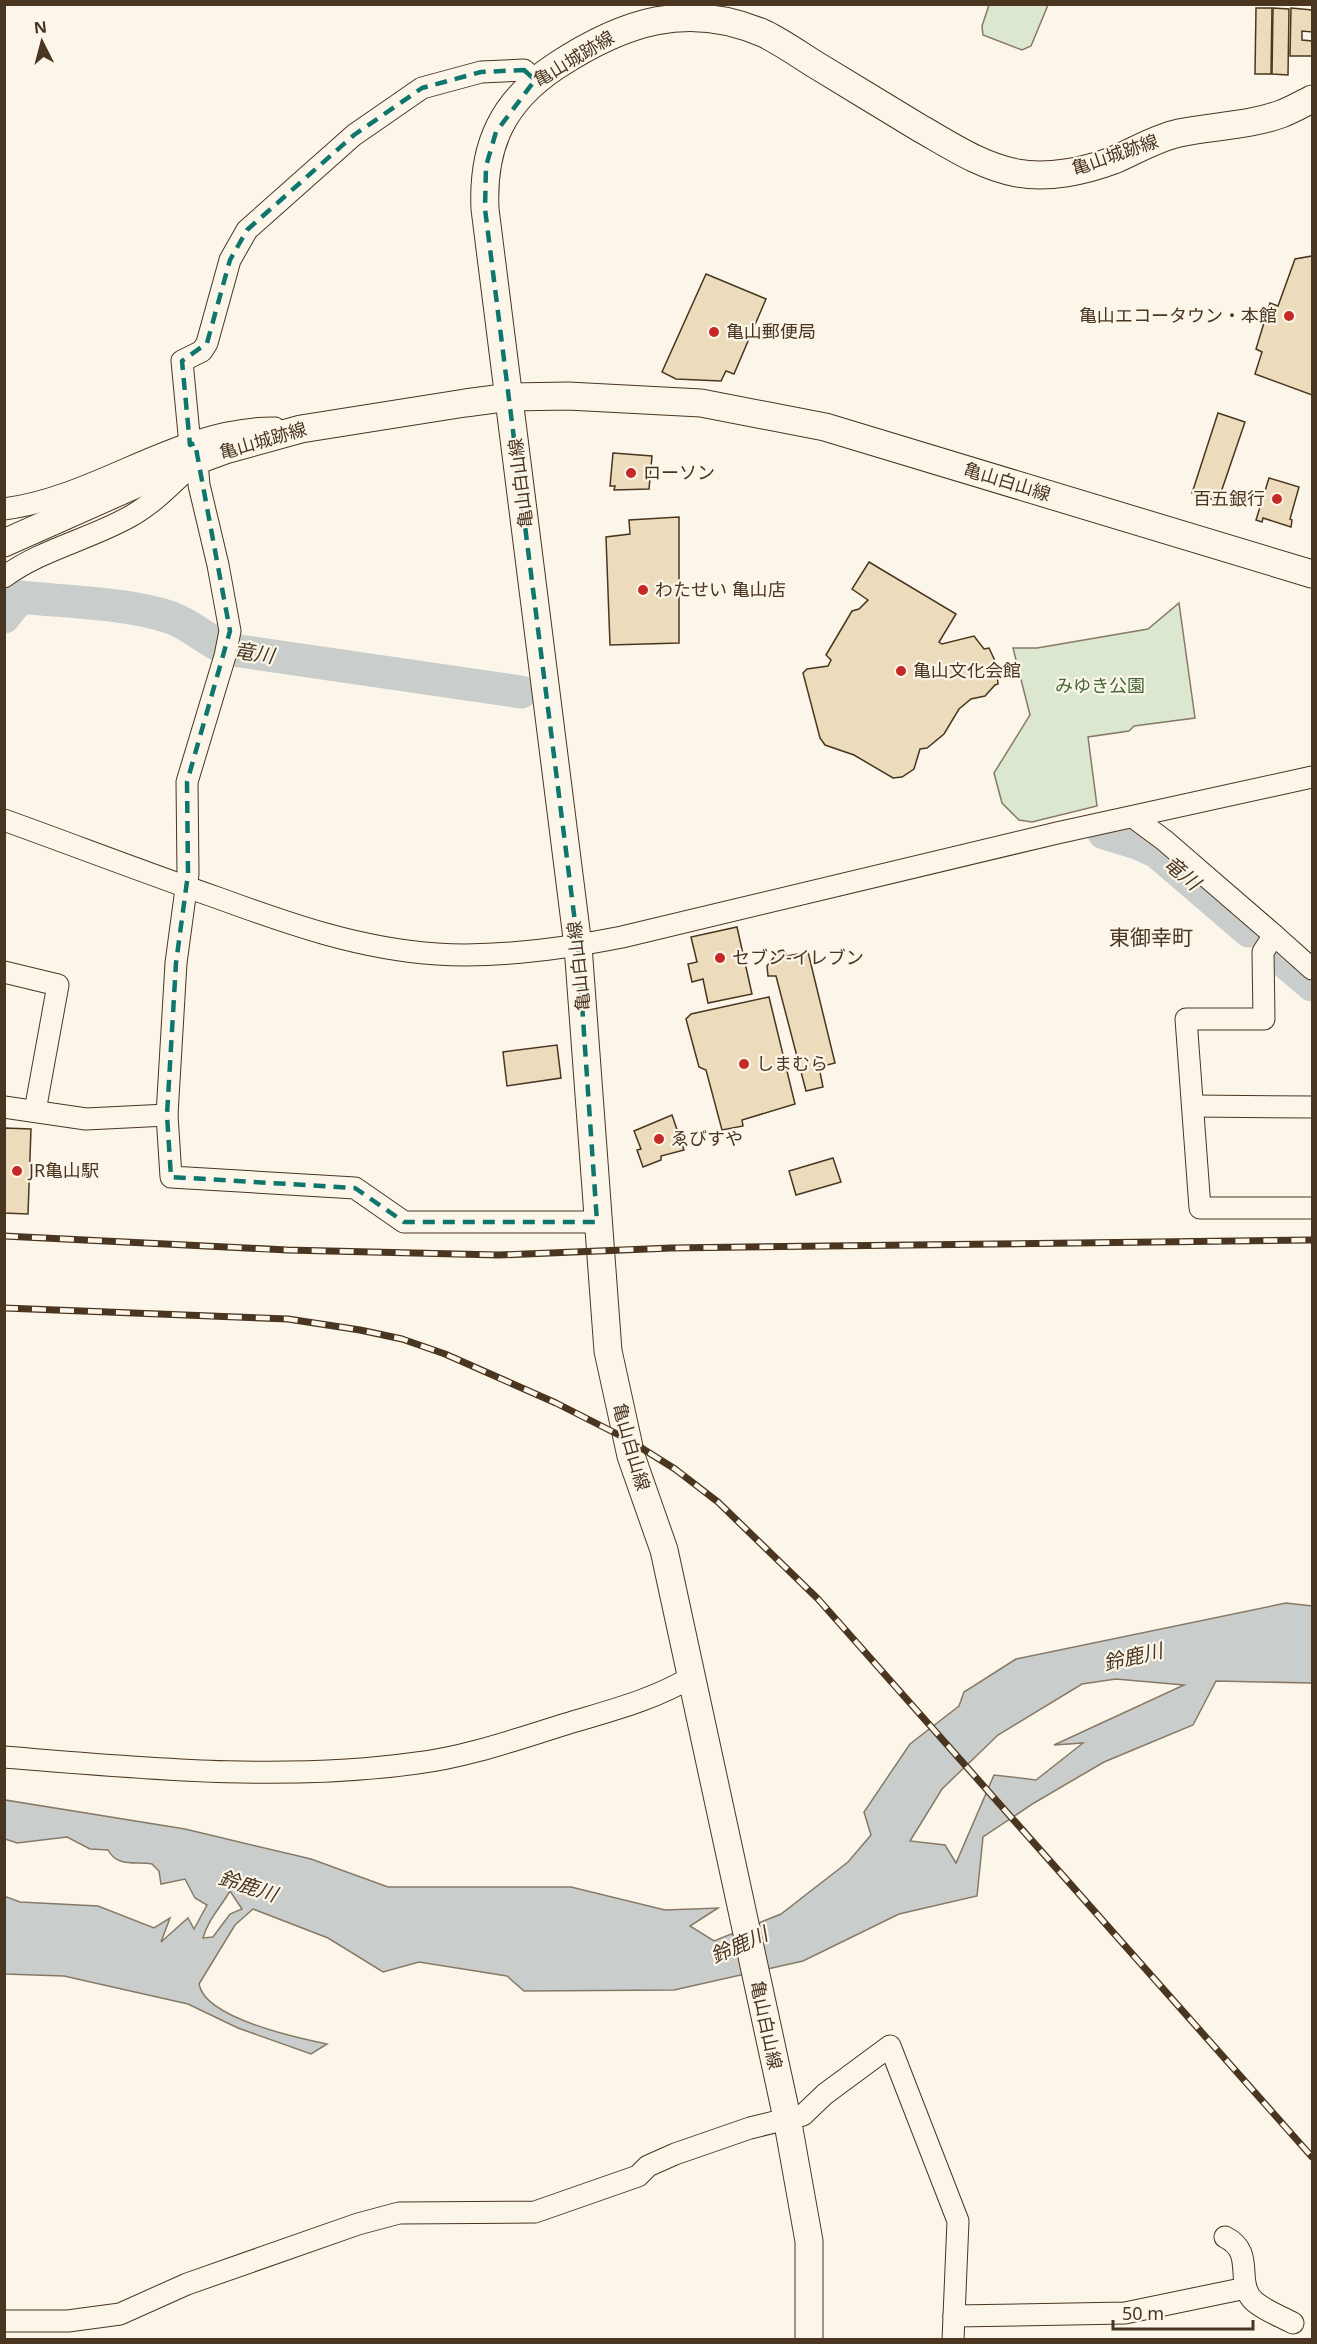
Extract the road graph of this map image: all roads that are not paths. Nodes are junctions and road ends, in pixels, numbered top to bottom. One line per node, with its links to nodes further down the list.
1 (535, 80): 2 (main road, 亀山城跡線); 3 (main road, 亀山城跡線); 4 (street)
2 (1312, 99)
3 (511, 397): 4 (main road, 亀山城跡線); 7 (main road, 亀山白山線); 14 (main road, 亀山白山線)
4 (193, 453): 5 (street); 6 (main road, 亀山城跡線); 8 (street); 12 (street)
5 (4, 510)
6 (4, 543)
7 (1312, 574)
8 (4, 577)
9 (1312, 777): 10 (street)
10 (1133, 817): 13 (street); 14 (street)
11 (4, 820): 12 (street)
12 (185, 887): 14 (street); 21 (street)
13 (1274, 935): 15 (street); 17 (street)
14 (578, 946): 23 (main road, 亀山白山線)
15 (1312, 969)
16 (4, 972): 20 (street)
17 (1192, 1106): 19 (street); 22 (street)
18 (4, 1107): 20 (street)
19 (1312, 1107)
20 (35, 1111): 21 (street)
21 (167, 1115): 23 (street)
22 (1312, 1208)
23 (597, 1222): 24 (main road, 亀山白山線)
24 (694, 1683): 25 (street); 26 (main road, 亀山白山線)
25 (4, 1757)
26 (785, 2112): 29 (street); 30 (street); 32 (main road, 亀山白山線)
27 (1225, 2237): 28 (street)
28 (1246, 2288): 29 (street); 31 (street)
29 (954, 2316): 33 (street)
30 (4, 2321)
31 (1293, 2323)
32 (809, 2340)
33 (953, 2340)

